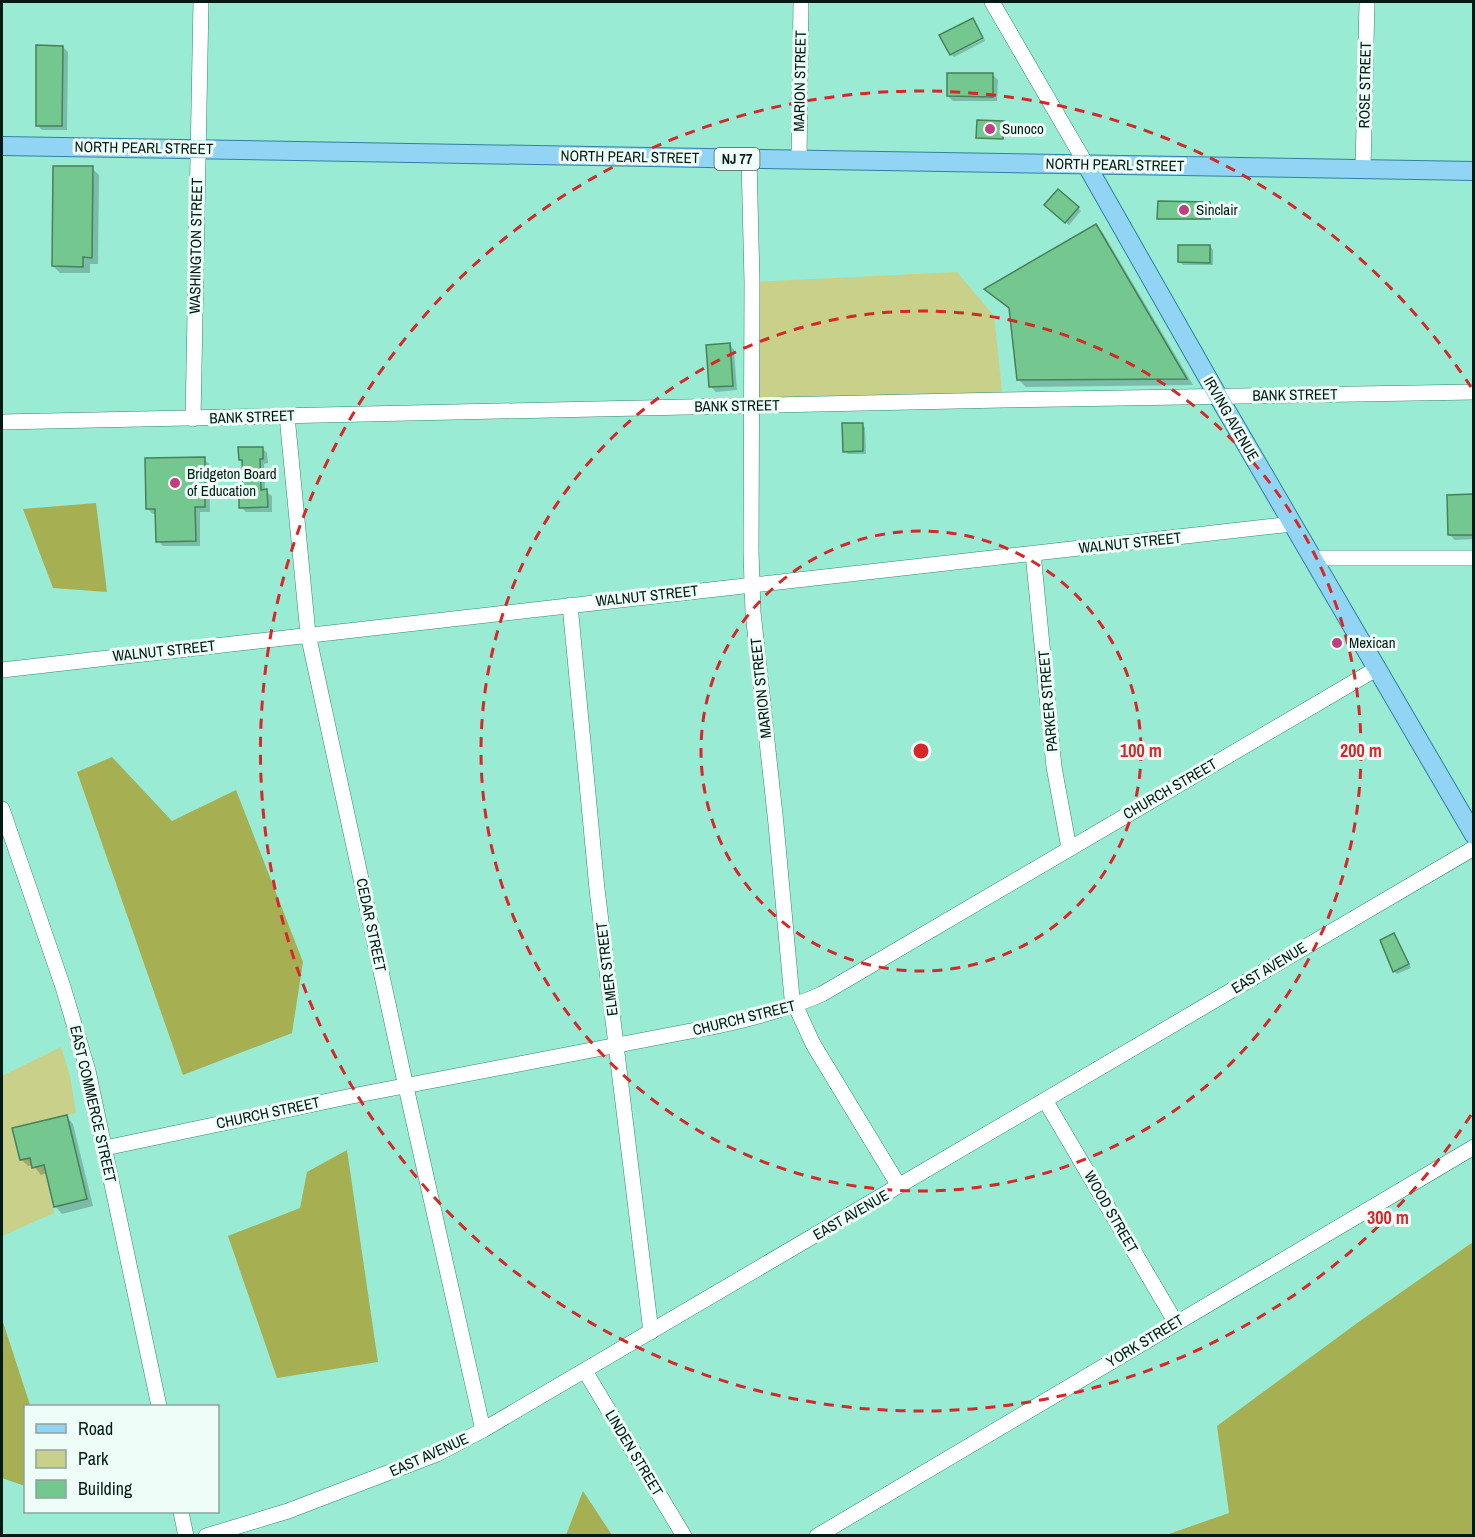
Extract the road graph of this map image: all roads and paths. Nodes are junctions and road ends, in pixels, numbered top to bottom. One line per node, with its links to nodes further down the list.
1 (201, 2): 6 (street, WASHINGTON STREET)
2 (801, 2): 8 (street, MARION STREET)
3 (992, 2): 9 (street, IRVING AVENUE)
4 (1367, 2): 10 (street, ROSE STREET)
5 (2, 146): 6 (main road, NORTH PEARL STREET / NJ 77)
6 (198, 149): 7 (main road, NORTH PEARL STREET / NJ 77); 16 (street, WASHINGTON STREET)
7 (749, 159): 8 (main road, NORTH PEARL STREET / NJ 77); 14 (street, MARION STREET)
8 (799, 160): 9 (main road, NORTH PEARL STREET / NJ 77)
9 (1086, 164): 10 (main road, NORTH PEARL STREET / NJ 77); 13 (main road, IRVING AVENUE)
10 (1364, 168): 11 (main road, NORTH PEARL STREET / NJ 77)
11 (1473, 171)
12 (1473, 392): 13 (street, BANK STREET)
13 (1218, 396): 14 (street, BANK STREET); 18 (main road, IRVING AVENUE)
14 (751, 405): 15 (street, BANK STREET); 22 (street, MARION STREET)
15 (287, 416): 16 (street, BANK STREET); 24 (street, CEDAR STREET)
16 (193, 419): 17 (street, BANK STREET)
17 (2, 422)
18 (1292, 524): 19 (street, WALNUT STREET); 20 (main road, IRVING AVENUE)
19 (1033, 553): 22 (street, WALNUT STREET); 29 (street, PARKER STREET)
20 (1313, 558): 21 (street); 25 (main road, IRVING AVENUE)
21 (1473, 558)
22 (752, 584): 23 (street, WALNUT STREET); 31 (street, MARION STREET)
23 (570, 605): 24 (street, WALNUT STREET); 32 (street, ELMER STREET)
24 (308, 634): 26 (street, WALNUT STREET); 33 (street, CEDAR STREET)
25 (1376, 669): 28 (main road, IRVING AVENUE); 29 (street, CHURCH STREET)
26 (2, 670)
27 (2, 809): 36 (street, EAST COMMERCE STREET)
28 (1473, 835)
29 (1069, 848): 31 (street, CHURCH STREET)
30 (1473, 848): 34 (street, EAST AVENUE)
31 (795, 1006): 32 (street, CHURCH STREET); 37 (street, MARION STREET)
32 (616, 1047): 33 (street, CHURCH STREET); 39 (street, ELMER STREET)
33 (406, 1087): 36 (street, CHURCH STREET); 42 (street, CEDAR STREET)
34 (1045, 1100): 37 (street, EAST AVENUE); 38 (street, WOOD STREET)
35 (1473, 1147): 38 (street, YORK STREET)
36 (105, 1148): 41 (street, EAST COMMERCE STREET)
37 (899, 1186): 39 (street, EAST AVENUE)
38 (1176, 1323): 47 (street, YORK STREET)
39 (651, 1332): 40 (street, EAST AVENUE)
40 (585, 1371): 42 (street, EAST AVENUE); 46 (street, LINDEN STREET)
41 (159, 1405)
42 (483, 1430): 45 (street, EAST AVENUE)
43 (181, 1513): 44 (street)
44 (186, 1536)
45 (206, 1536)
46 (684, 1536)
47 (817, 1536)

